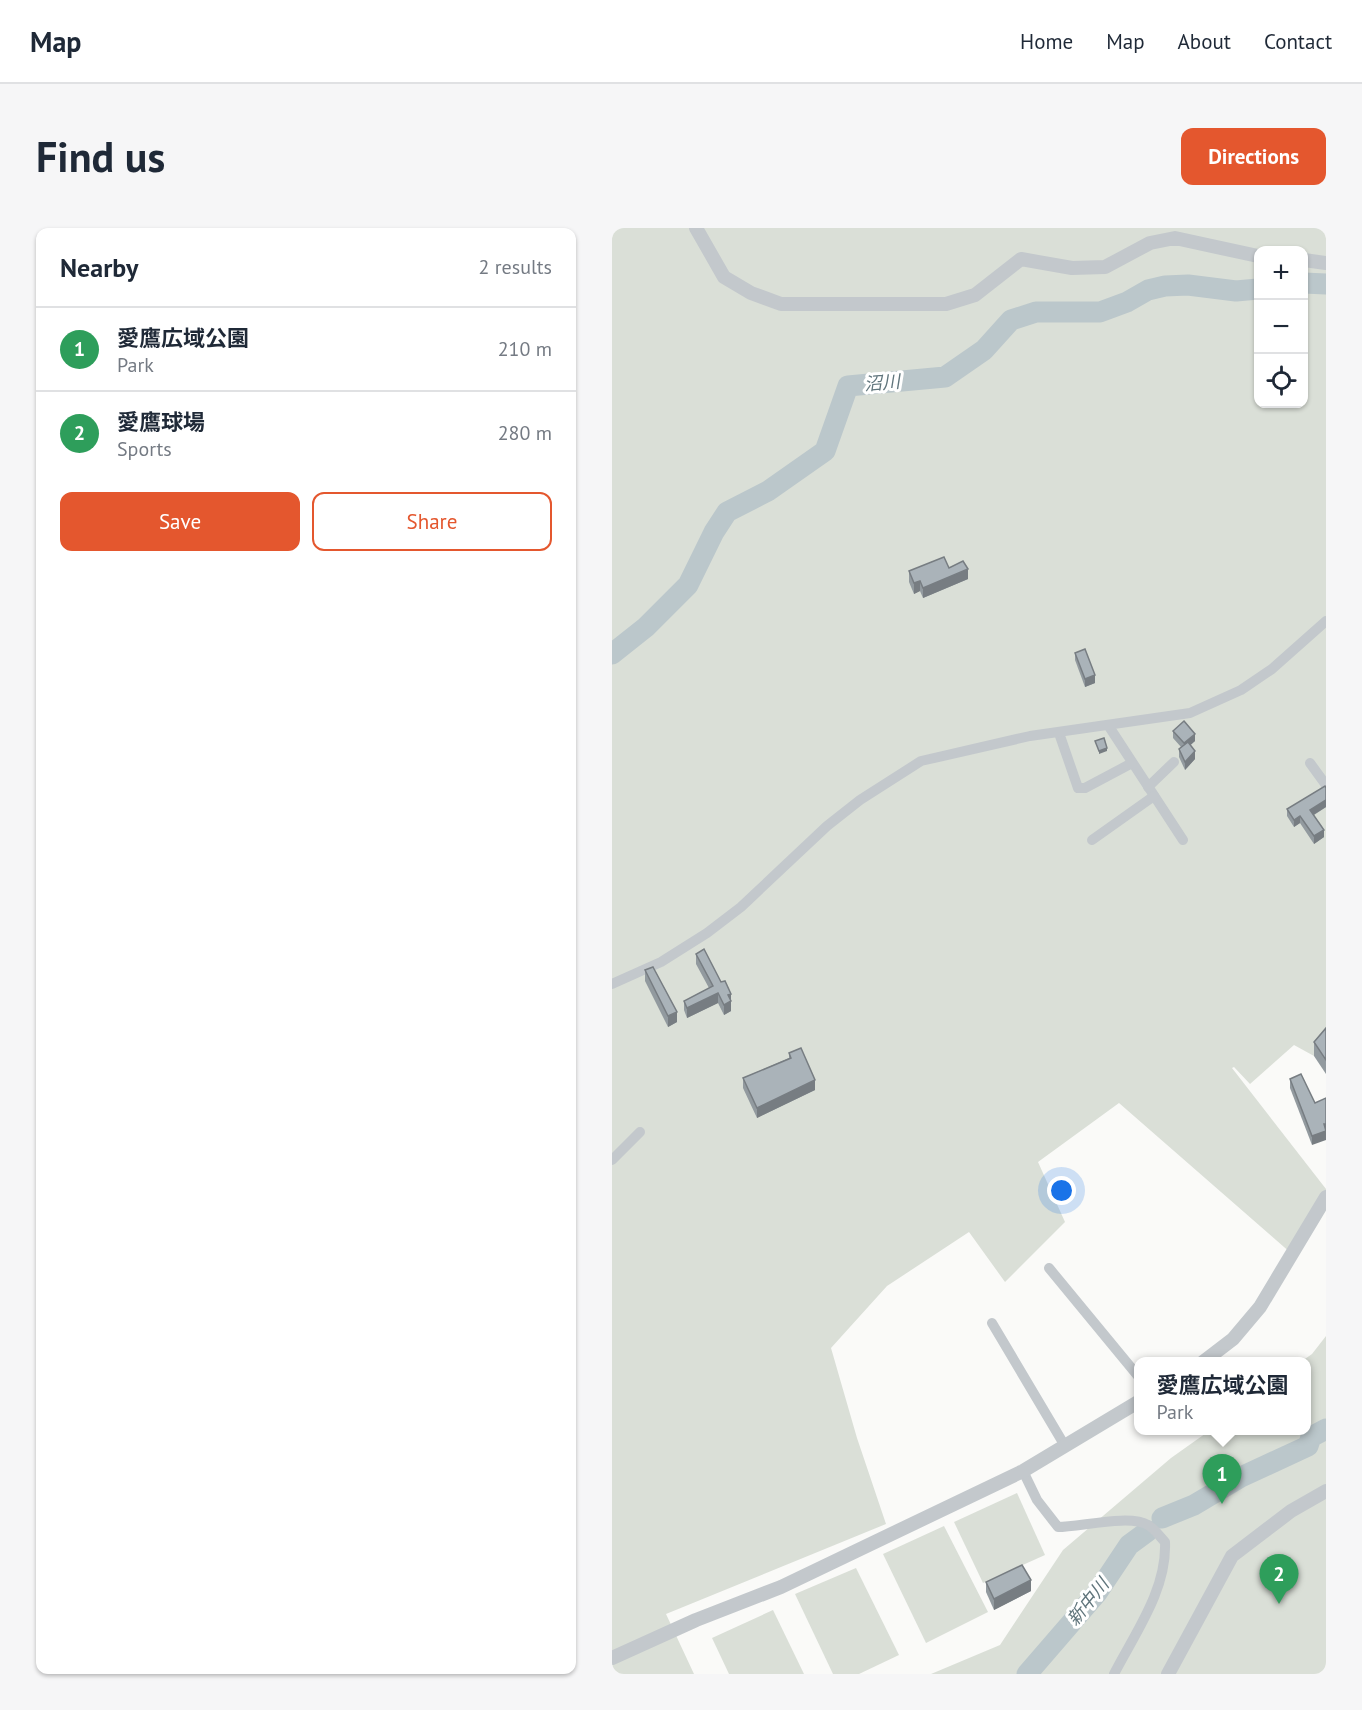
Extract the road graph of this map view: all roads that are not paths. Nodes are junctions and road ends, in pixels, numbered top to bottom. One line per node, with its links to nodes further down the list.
1 (696, 228): 2 (street)
2 (1254, 255)
3 (1308, 261): 4 (street)
4 (1326, 263)
5 (1326, 621): 6 (street)
6 (1108, 725): 7 (street); 9 (street)
7 (1059, 733): 9 (street); 15 (street)
8 (1174, 762): 12 (street)
9 (1132, 763): 12 (street)
10 (1310, 763): 11 (street)
11 (1326, 785)
12 (1151, 792): 13 (street); 14 (street)
13 (1092, 840)
14 (1182, 840)
15 (612, 984)
16 (640, 1132): 17 (street)
17 (612, 1160)
18 (1326, 1197): 21 (street)
19 (1049, 1268): 22 (street)
20 (992, 1323): 24 (street)
21 (1210, 1357)
22 (1134, 1371)
23 (1134, 1404): 24 (street)
24 (1065, 1446): 25 (street)
25 (1023, 1471): 27 (street); 28 (street)
26 (1326, 1491): 29 (street)
27 (612, 1658)
28 (1114, 1674)
29 (1167, 1674)

